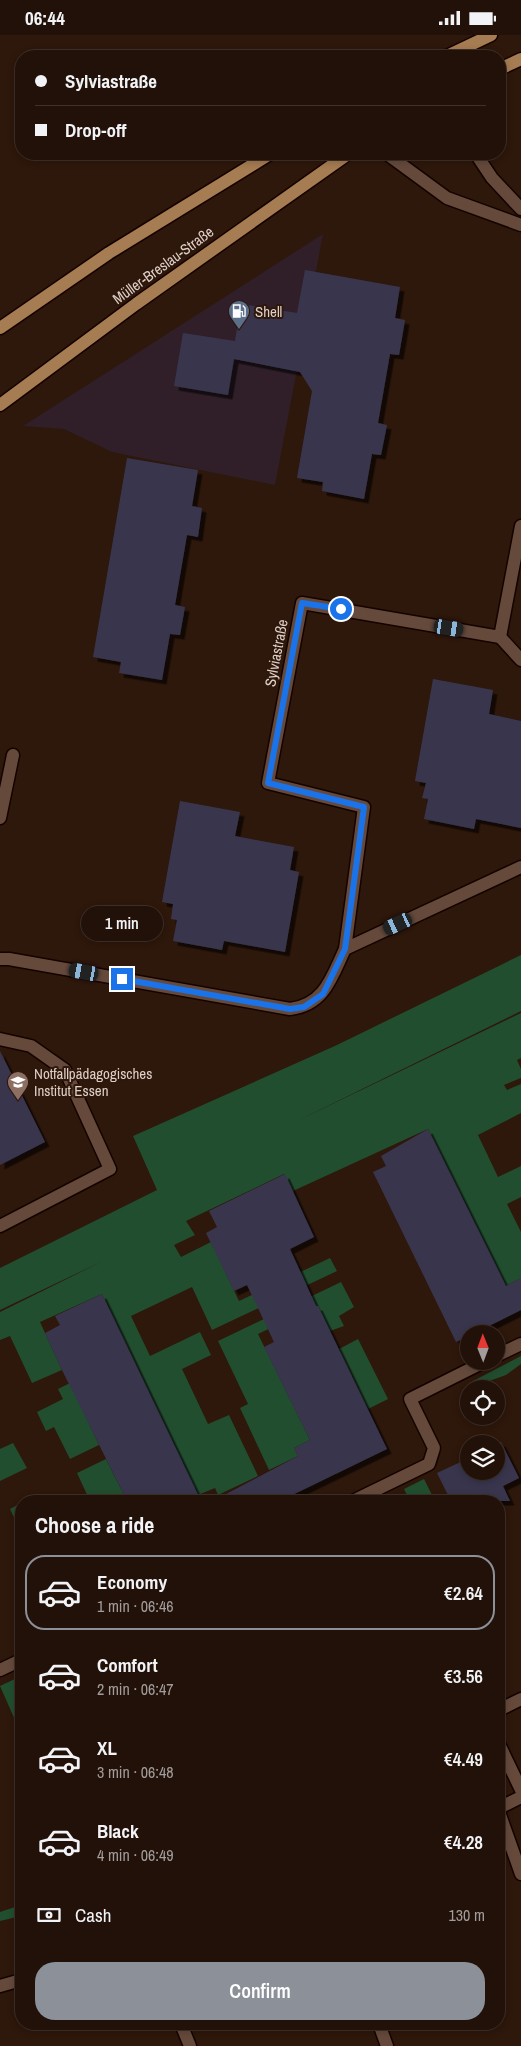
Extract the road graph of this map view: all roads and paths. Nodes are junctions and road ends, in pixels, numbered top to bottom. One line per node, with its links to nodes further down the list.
1 (492, 35): 2 (main road)
2 (460, 50)
3 (521, 59): 4 (main road)
4 (506, 66)
5 (260, 160): 11 (main road)
6 (340, 160): 12 (main road, Müller-Breslau-Straße)
7 (394, 160): 10 (street)
8 (480, 160): 9 (street)
9 (521, 209)
10 (521, 225)
11 (0, 328)
12 (0, 405)
13 (521, 525): 14 (street)
14 (500, 637): 15 (street); 19 (street, Sylviastraße)
15 (521, 660)
16 (13, 755): 17 (street)
17 (0, 818)
18 (521, 867): 19 (street)
19 (345, 949): 20 (street)
20 (0, 959)
21 (0, 1039): 22 (street)
22 (0, 1226)
23 (521, 1344): 24 (street)
24 (505, 1352)
25 (468, 1370): 26 (street)
26 (365, 1495)
27 (15, 1663): 28 (street)
28 (0, 1670)
29 (521, 1699): 30 (street)
30 (505, 1707)
31 (505, 1757): 32 (street)
32 (521, 1790)
33 (521, 1797): 34 (street)
34 (505, 1805)
35 (505, 1829): 36 (street)
36 (521, 1874)
37 (15, 1982): 38 (street)
38 (0, 1986)
39 (183, 2030): 41 (street)
40 (381, 2030): 42 (street)
41 (190, 2046)
42 (387, 2046)

